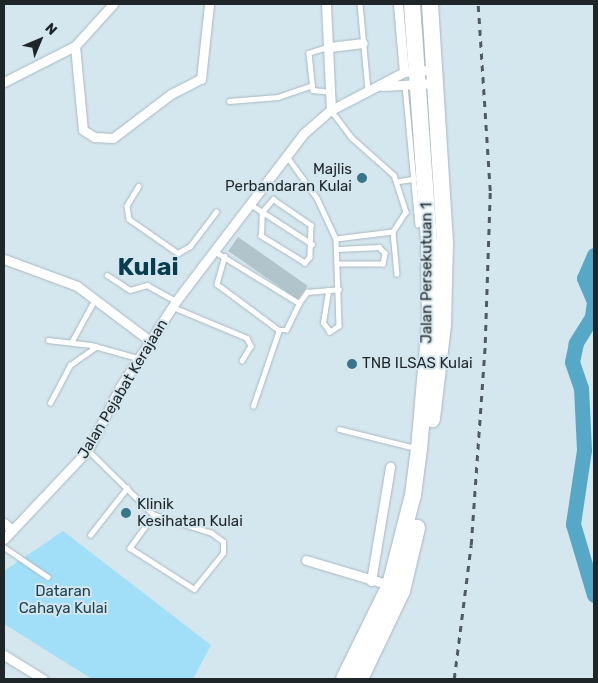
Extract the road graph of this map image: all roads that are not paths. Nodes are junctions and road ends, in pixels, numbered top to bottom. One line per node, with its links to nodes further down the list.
1 (113, 4): 9 (street)
2 (209, 4): 9 (street)
3 (326, 4): 10 (street)
4 (360, 4): 8 (lane)
5 (398, 4): 12 (street)
6 (412, 4): 12 (highway, Jalan Persekutuan 1)
7 (430, 4): 11 (highway, Jalan Persekutuan 1)
8 (363, 43): 10 (street); 16 (lane)
9 (75, 46): 13 (street)
10 (330, 47): 14 (lane); 17 (street)
11 (437, 76): 12 (street); 12 (street); 70 (highway, Jalan Persekutuan 1)
12 (412, 77): 15 (street, Jalan Pejabat Kerajaan); 15 (street, Jalan Pejabat Kerajaan); 21 (lane); 53 (highway, Jalan Persekutuan 1)
13 (4, 82)
14 (312, 85): 17 (lane); 18 (lane)
15 (379, 86): 16 (street, Jalan Pejabat Kerajaan)
16 (368, 90): 19 (street, Jalan Pejabat Kerajaan)
17 (331, 92): 19 (street)
18 (229, 101)
19 (331, 110): 20 (street, Jalan Pejabat Kerajaan); 22 (lane)
20 (285, 154): 24 (street, Jalan Pejabat Kerajaan); 29 (lane)
21 (414, 179): 22 (lane); 27 (lane)
22 (399, 181): 28 (lane)
23 (139, 186): 25 (lane)
24 (249, 203): 26 (lane); 32 (street, Jalan Pejabat Kerajaan)
25 (216, 212)
26 (262, 212): 30 (lane); 30 (lane); 30 (lane)
27 (418, 224)
28 (393, 232): 29 (lane); 36 (lane)
29 (336, 239): 31 (lane)
30 (312, 244)
31 (338, 249): 35 (lane); 35 (lane)
32 (214, 251): 33 (lane); 42 (street, Jalan Pejabat Kerajaan)
33 (225, 256): 41 (lane); 43 (lane)
34 (4, 259): 40 (street)
35 (338, 264): 38 (lane)
36 (397, 274)
37 (107, 276): 42 (lane)
38 (339, 289): 39 (lane); 39 (lane)
39 (328, 290): 41 (lane)
40 (95, 299): 45 (lane); 46 (street)
41 (299, 302): 43 (lane)
42 (174, 304): 46 (street, Jalan Pejabat Kerajaan); 49 (lane)
43 (279, 330): 51 (lane)
44 (48, 340): 45 (lane)
45 (72, 341): 47 (lane)
46 (150, 341): 48 (street, Jalan Pejabat Kerajaan)
47 (96, 347): 48 (lane); 50 (lane)
48 (138, 358): 54 (street, Jalan Pejabat Kerajaan)
49 (242, 361)
50 (50, 403)
51 (253, 406)
52 (339, 429): 53 (lane)
53 (419, 448): 66 (highway, Jalan Persekutuan 1)
54 (88, 450): 56 (lane); 59 (street, Jalan Pejabat Kerajaan)
55 (390, 467): 65 (street)
56 (127, 488): 57 (lane); 60 (lane)
57 (154, 515): 57 (lane)
58 (4, 522): 59 (street)
59 (12, 530): 61 (street, Jalan Pejabat Kerajaan)
60 (90, 535)
61 (4, 540)
62 (4, 547): 64 (lane)
63 (306, 560): 65 (street)
64 (48, 577)
65 (371, 581): 66 (street)
66 (390, 585): 69 (highway, Jalan Persekutuan 1)
67 (4, 655): 68 (street)
68 (44, 679)
69 (344, 679)
70 (360, 679)

